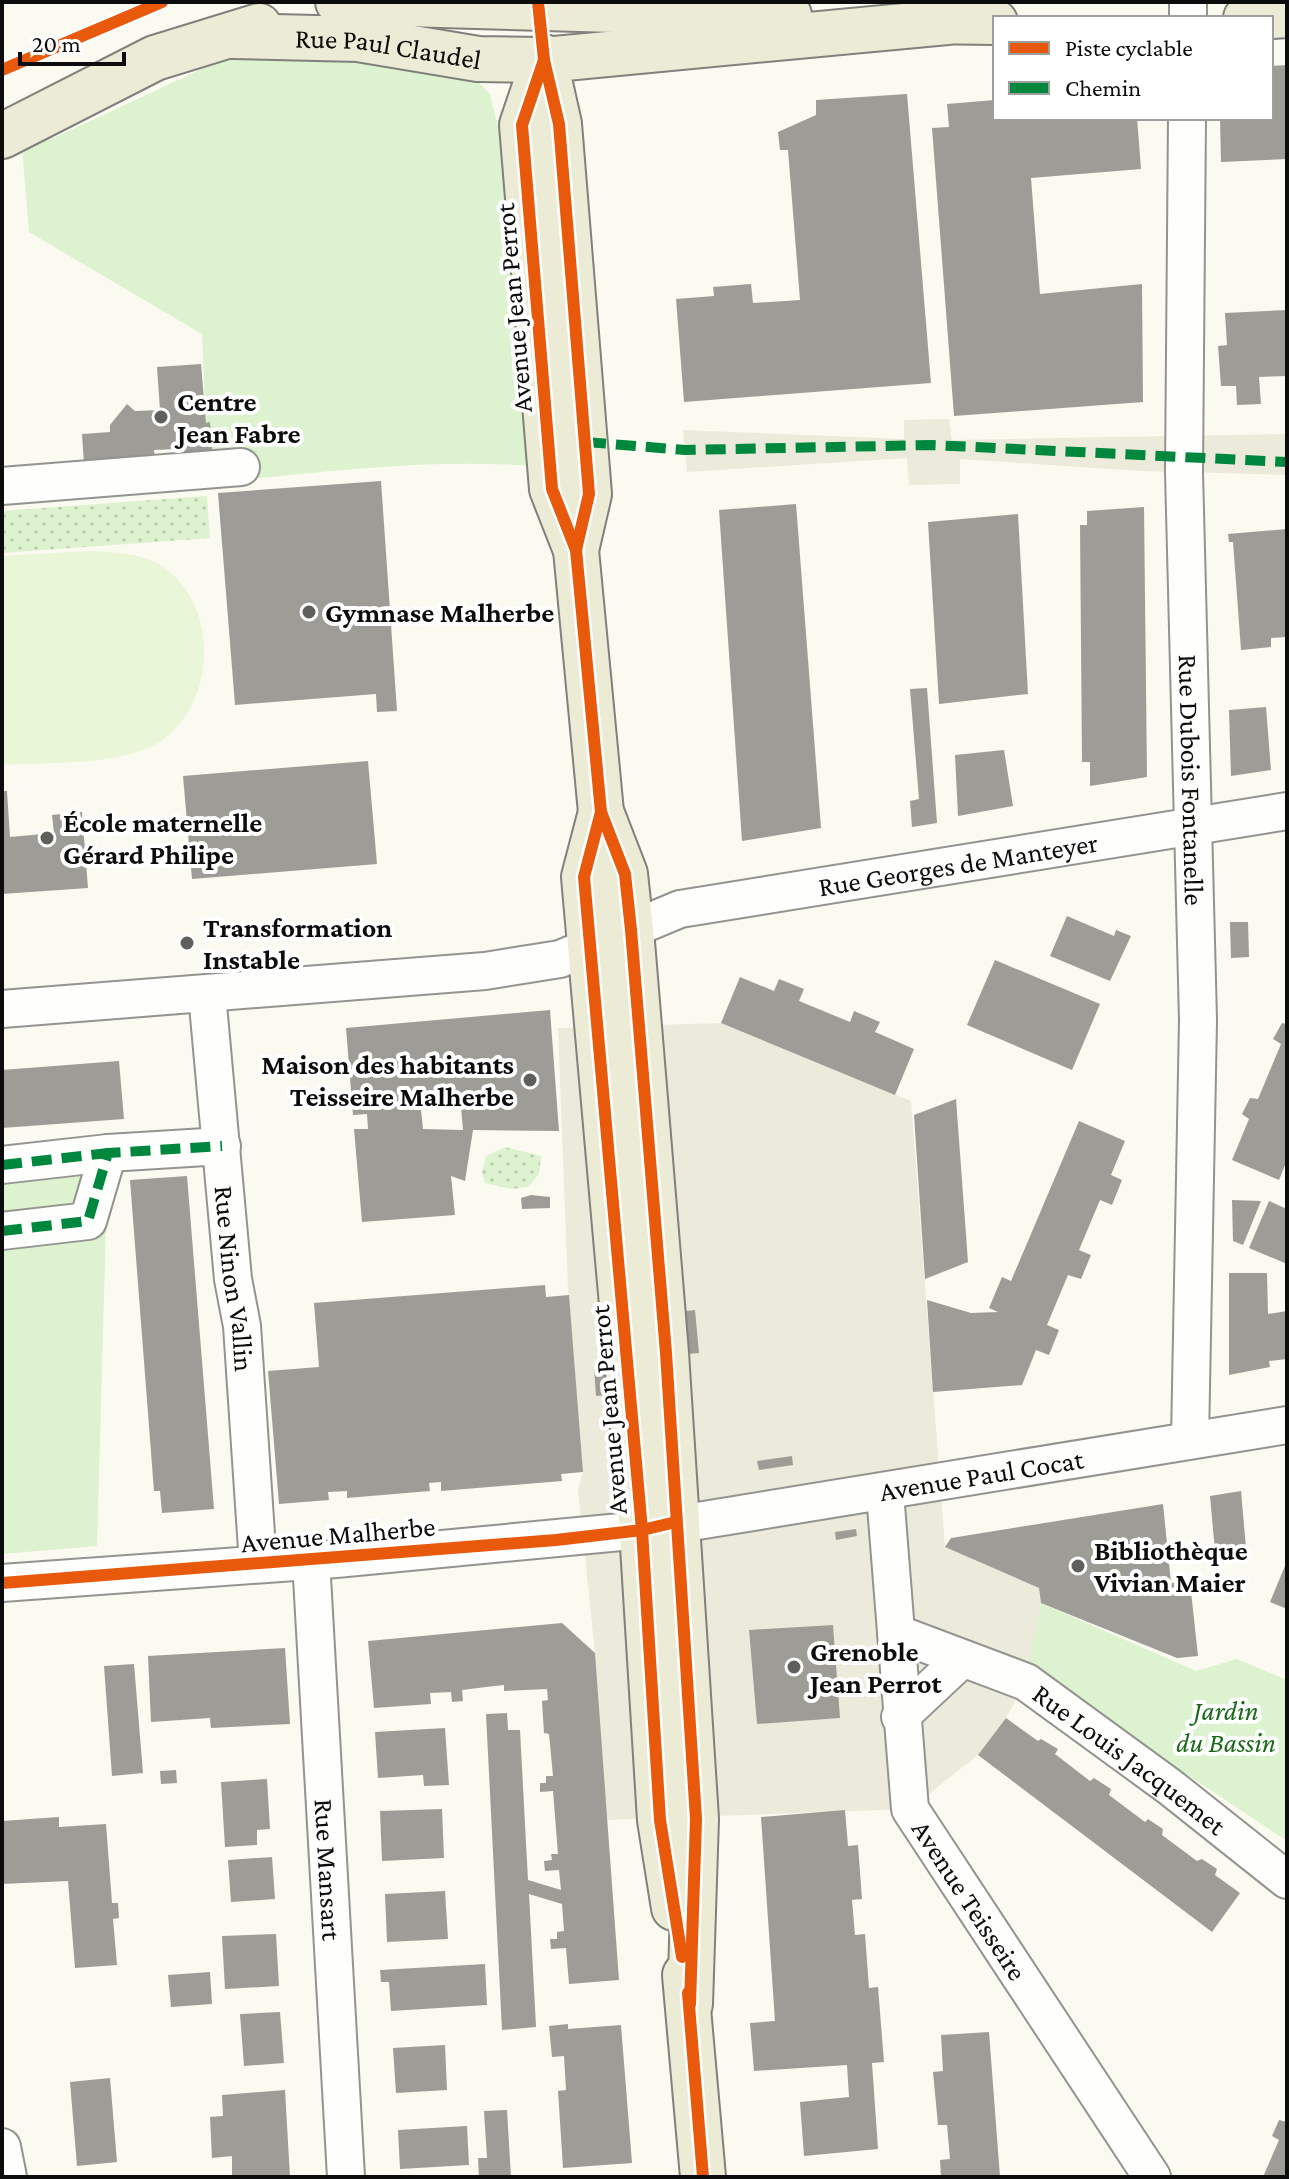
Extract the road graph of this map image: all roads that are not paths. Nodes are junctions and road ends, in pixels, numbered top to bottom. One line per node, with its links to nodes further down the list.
1 (321, 2): 6 (main road, Rue Paul Claudel)
2 (338, 2): 3 (main road, Rue Paul Claudel)
3 (539, 5): 4 (main road, Rue Paul Claudel); 7 (main road, Avenue Jean Perrot)
4 (947, 22): 5 (main road); 7 (main road, Rue Paul Claudel)
5 (993, 22)
6 (233, 36): 7 (main road, Rue Paul Claudel); 9 (main road, Rue Paul Claudel)
7 (544, 60): 13 (main road, Avenue Jean Perrot)
8 (1187, 120): 14 (street, Rue Dubois Fontanelle)
9 (2, 136)
10 (241, 467): 11 (street)
11 (2, 486)
12 (1287, 811): 14 (street, Rue Georges de Manteyer)
13 (601, 812): 15 (main road, Avenue Jean Perrot); 16 (main road, Avenue Jean Perrot)
14 (1191, 827): 15 (street, Rue Georges de Manteyer); 24 (street, Rue Dubois Fontanelle)
15 (631, 930): 16 (street, Rue Georges de Manteyer); 26 (main road, Avenue Jean Perrot)
16 (591, 946): 17 (street); 26 (main road, Avenue Jean Perrot)
17 (207, 994): 18 (street); 19 (street, Rue Ninon Vallin)
18 (2, 1009)
19 (222, 1146): 20 (street); 28 (street, Rue Ninon Vallin)
20 (108, 1153): 21 (street); 22 (street)
21 (2, 1165)
22 (2, 1231)
23 (1287, 1425): 24 (street, Avenue Paul Cocat)
24 (1190, 1440): 25 (street, Avenue Paul Cocat)
25 (885, 1493): 26 (street, Avenue Paul Cocat); 30 (street, Avenue Teisseire)
26 (659, 1526): 27 (street, Avenue Malherbe); 37 (main road, Avenue Jean Perrot)
27 (311, 1560): 28 (street, Avenue Malherbe); 36 (street, Rue Mansart)
28 (258, 1564): 29 (street, Avenue Malherbe)
29 (2, 1583)
30 (896, 1633): 31 (street, Rue Louis Jacquemet); 32 (street, Avenue Teisseire)
31 (962, 1659): 32 (street); 33 (street, Rue Louis Jacquemet)
32 (900, 1717): 38 (street, Avenue Teisseire)
33 (1287, 1880)
34 (2, 2147): 35 (street)
35 (8, 2177)
36 (346, 2177)
37 (703, 2177)
38 (1152, 2177)

